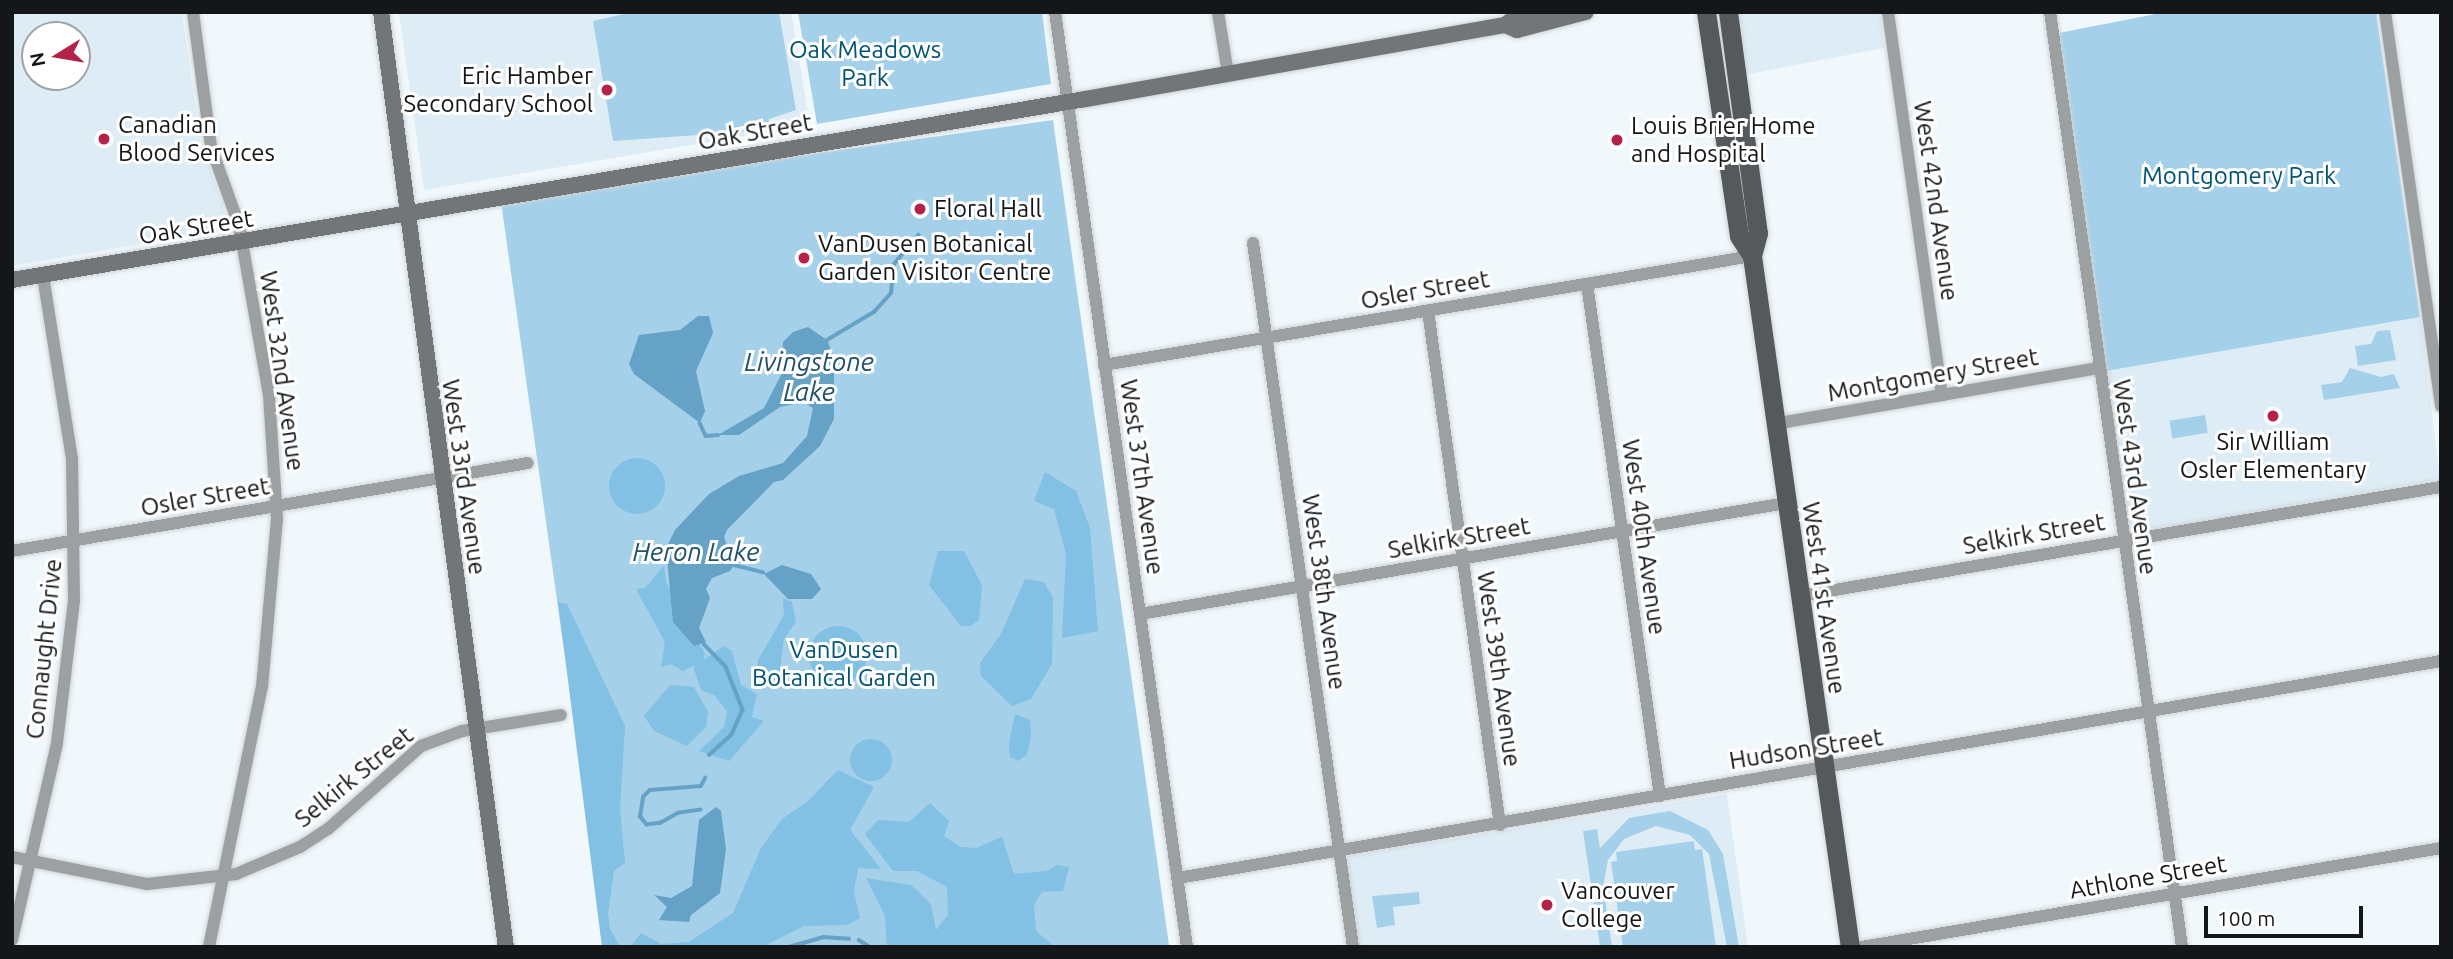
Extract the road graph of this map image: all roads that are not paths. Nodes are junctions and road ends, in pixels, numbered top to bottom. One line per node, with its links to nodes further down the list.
1 (193, 12): 17 (street, West 32nd Avenue)
2 (381, 12): 16 (main road, West 33rd Avenue)
3 (1055, 12): 15 (street, West 37th Avenue)
4 (1218, 12): 14 (street)
5 (1547, 12): 13 (main road, Oak Street)
6 (1586, 12): 12 (main road, Oak Street)
7 (1706, 12): 19 (main road, West 41st Avenue)
8 (1728, 12): 19 (main road, West 41st Avenue)
9 (1888, 12): 28 (street, West 42nd Avenue)
10 (2050, 12): 27 (street, West 43rd Avenue)
11 (2385, 12): 24 (street)
12 (1560, 14): 13 (main road, Oak Street)
13 (1505, 25): 14 (main road, Oak Street)
14 (1228, 74): 15 (main road, Oak Street)
15 (1067, 102): 16 (main road, Oak Street); 26 (street, West 37th Avenue)
16 (406, 215): 17 (main road, Oak Street); 32 (main road, West 33rd Avenue)
17 (242, 243): 20 (main road, Oak Street); 35 (street, West 32nd Avenue)
18 (1253, 243): 25 (street, West 38th Avenue)
19 (1752, 256): 22 (street, Osler Street); 30 (main road, West 41st Avenue)
20 (43, 275): 21 (main road, Oak Street); 37 (street, Connaught Drive)
21 (12, 280)
22 (1587, 284): 23 (street, Osler Street); 36 (street, West 40th Avenue)
23 (1428, 310): 25 (street, Osler Street); 40 (street, West 39th Avenue)
24 (2434, 310): 29 (street)
25 (1266, 338): 26 (street, Osler Street); 41 (street, West 38th Avenue)
26 (1104, 365): 43 (street, West 37th Avenue)
27 (2098, 368): 28 (street, Montgomery Street); 38 (street, West 43rd Avenue)
28 (1942, 395): 30 (street, Montgomery Street)
29 (2441, 406)
30 (1774, 424): 34 (main road, West 41st Avenue)
31 (528, 463): 32 (street, Osler Street)
32 (442, 478): 35 (street, Osler Street); 47 (main road, West 33rd Avenue)
33 (2441, 487): 38 (street, Selkirk Street)
34 (1786, 503): 36 (street, Selkirk Street); 42 (main road, West 41st Avenue)
35 (277, 506): 37 (street, Osler Street); 55 (street, West 32nd Avenue)
36 (1622, 532): 40 (street, Selkirk Street); 49 (street, West 40th Avenue)
37 (75, 541): 39 (street, Osler Street); 54 (street, Connaught Drive)
38 (2123, 541): 42 (street, Selkirk Street); 45 (street, West 43rd Avenue)
39 (12, 551)
40 (1463, 559): 41 (street, Selkirk Street); 50 (street, West 39th Avenue)
41 (1302, 586): 43 (street, Selkirk Street); 52 (street, West 38th Avenue)
42 (1799, 596): 48 (main road, West 41st Avenue)
43 (1140, 614): 56 (street, West 37th Avenue)
44 (2441, 661): 45 (street, Hudson Street)
45 (2148, 712): 48 (street, Hudson Street); 57 (street, West 43rd Avenue)
46 (561, 715): 47 (street, Selkirk Street)
47 (476, 729): 55 (street, Selkirk Street); 60 (main road, West 33rd Avenue)
48 (1824, 766): 49 (street, Hudson Street); 63 (main road, West 41st Avenue)
49 (1660, 796): 50 (street, Hudson Street)
50 (1500, 825): 52 (street, Hudson Street)
51 (2441, 848): 57 (street, Athlone Street)
52 (1339, 851): 56 (street, Hudson Street); 62 (street, West 38th Avenue)
53 (12, 858): 54 (street, Selkirk Street)
54 (30, 862): 55 (street, Selkirk Street); 58 (street, Connaught Drive)
55 (223, 877): 59 (street, West 32nd Avenue)
56 (1178, 878): 61 (street, West 37th Avenue)
57 (2174, 894): 64 (street, Athlone Street); 65 (street, West 43rd Avenue)
58 (12, 940)
59 (209, 947)
60 (506, 947)
61 (1187, 947)
62 (1353, 947)
63 (1850, 947)
64 (1862, 947)
65 (2182, 947)

